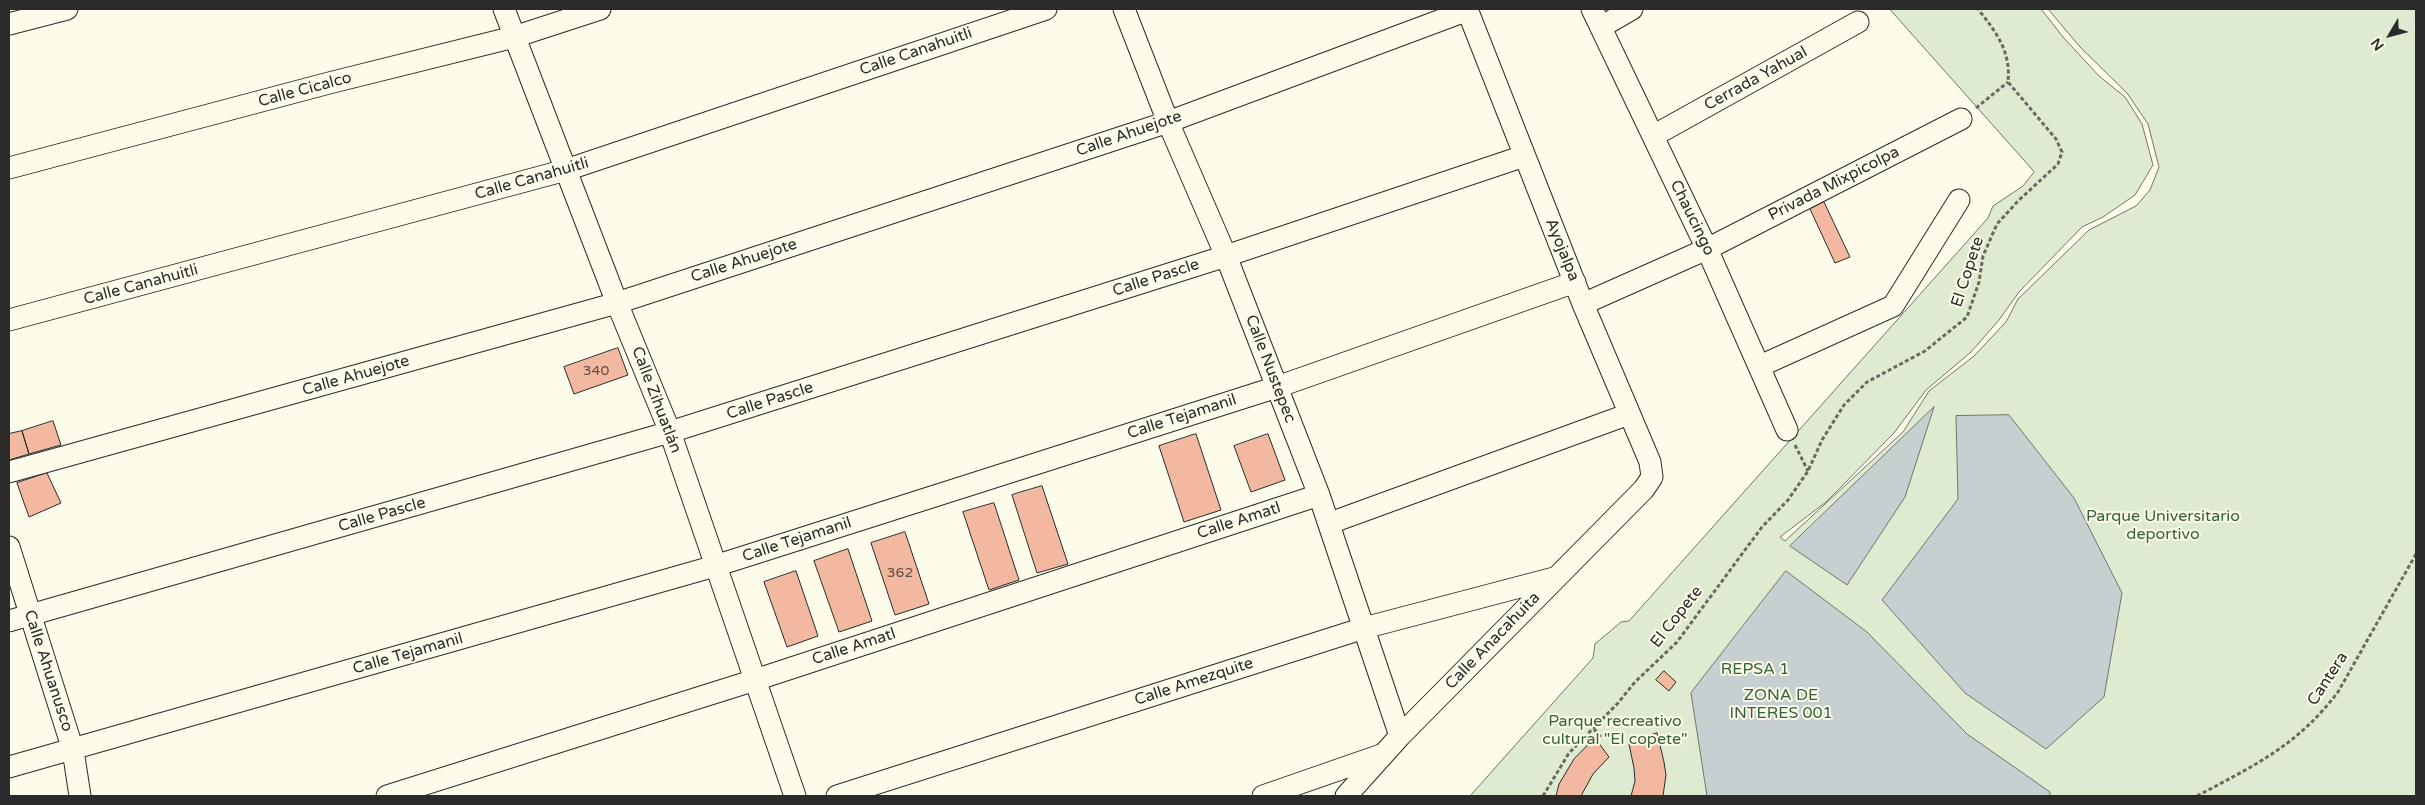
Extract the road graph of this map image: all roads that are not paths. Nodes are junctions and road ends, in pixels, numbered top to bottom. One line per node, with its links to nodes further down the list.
1 (67, 9): 10 (street)
2 (504, 9): 11 (street, Calle Zihuatlán)
3 (600, 9): 11 (street, Calle Cicalco)
4 (1046, 9): 17 (street, Calle Canahuitli)
5 (1124, 9): 13 (street, Calle Nustepec)
6 (1632, 9): 8 (street)
7 (1467, 10): 13 (street, Calle Ahuejote); 15 (street, Ayojalpa)
8 (1596, 18): 14 (street, Chaucingo)
9 (1858, 22): 14 (street, Cerrada Yahual)
10 (9, 24)
11 (514, 37): 16 (street, Calle Cicalco); 17 (street, Calle Zihuatlán)
12 (1962, 119): 19 (street, Privada Mixpicolpa)
13 (1168, 122): 20 (street, Calle Nustepec); 22 (street, Calle Ahuejote)
14 (1653, 136): 19 (street, Chaucingo)
15 (1524, 156): 20 (street, Calle Pascle); 21 (street, Ayojalpa)
16 (9, 168)
17 (566, 170): 22 (street, Calle Zihuatlán); 24 (street, Calle Canahuitli)
18 (1959, 200): 25 (street)
19 (1707, 249): 23 (street); 25 (street, Chaucingo)
20 (1226, 256): 26 (street, Calle Nustepec); 29 (street, Calle Pascle)
21 (1575, 282): 23 (street, Ayojalpa); 26 (street, Calle Tejamanil)
22 (617, 303): 29 (street, Calle Zihuatlán); 30 (street, Calle Ahuejote)
23 (1583, 304): 27 (street, Ayojalpa)
24 (9, 320)
25 (1760, 366): 28 (street, Chaucingo)
26 (1277, 387): 32 (street, Calle Nustepec); 35 (street, Calle Tejamanil)
27 (1629, 414): 31 (street, Ayojalpa); 33 (street)
28 (1787, 430)
29 (670, 432): 35 (street, Calle Zihuatlán); 37 (street, Calle Pascle)
30 (9, 472)
31 (1644, 489): 36 (street, Calle Anacahuita)
32 (1319, 495): 33 (street, Calle Nustepec); 40 (street, Calle Amatl)
33 (1330, 523): 39 (street, Calle Nustepec)
34 (9, 547): 37 (street, Calle Ahuanusco)
35 (716, 566): 40 (street, Calle Zihuatlán); 42 (street, Calle Tejamanil)
36 (1554, 578): 39 (street, Calle Amezquite); 41 (street, Calle Anacahuita)
37 (30, 615): 38 (street, Calle Pascle); 42 (street, Calle Ahuanusco)
38 (9, 621)
39 (1364, 628): 41 (street, Calle Nustepec); 48 (street, Calle Amezquite)
40 (755, 680): 46 (street, Calle Amatl); 47 (street, Calle Zihuatlán)
41 (1400, 736): 43 (street, Calle Anacahuita)
42 (73, 750): 44 (street, Calle Tejamanil); 45 (street, Calle Ahuanusco)
43 (1383, 754): 49 (street); 50 (street, Calle Anacahuita)
44 (9, 767)
45 (80, 796)
46 (387, 796)
47 (795, 796)
48 (838, 796)
49 (1263, 796)
50 (1346, 796)

